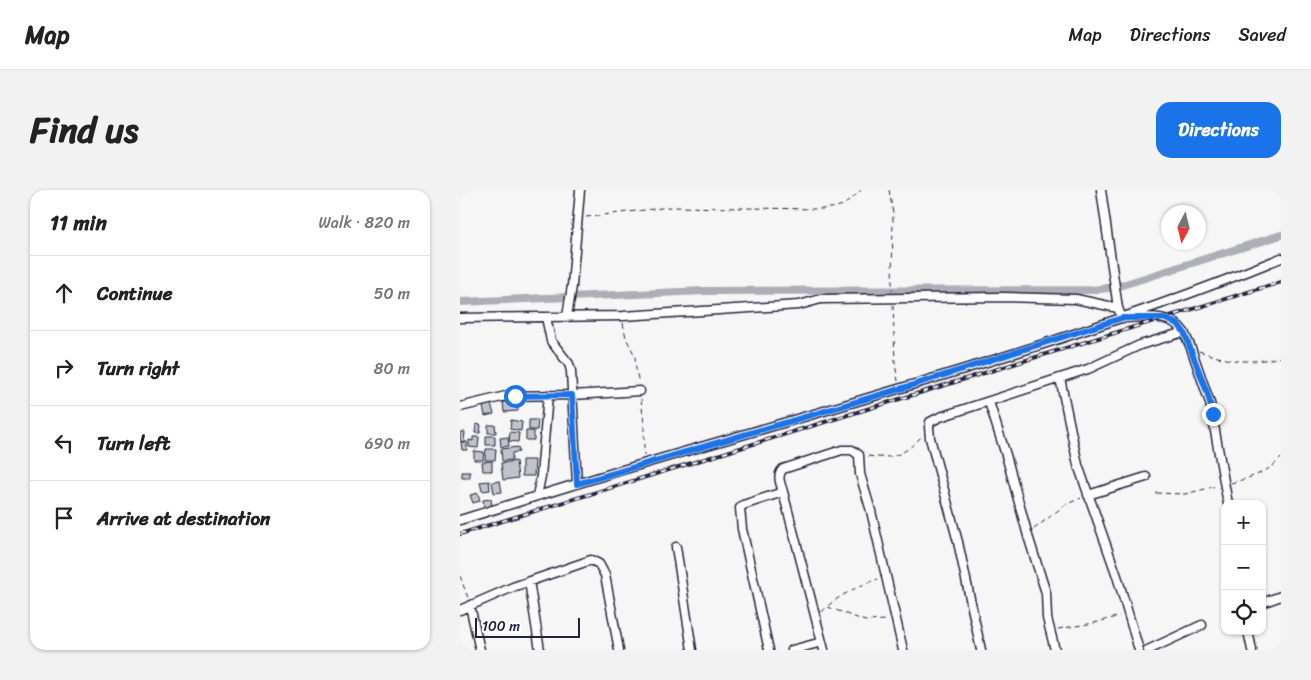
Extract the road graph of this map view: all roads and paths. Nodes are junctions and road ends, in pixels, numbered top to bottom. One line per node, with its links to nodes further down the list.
1 (580, 190): 5 (street)
2 (861, 190): 5 (path)
3 (889, 190): 7 (path)
4 (1101, 190): 8 (street)
5 (578, 218): 9 (street)
6 (1281, 258): 12 (street)
7 (892, 298): 8 (street); 9 (street); 17 (path)
8 (1118, 308): 12 (street)
9 (567, 316): 10 (street)
10 (546, 317): 11 (street); 20 (street)
11 (460, 318)
12 (1122, 318): 13 (street); 17 (street)
13 (1184, 332): 14 (street); 16 (street)
14 (1191, 348): 15 (path); 28 (street)
15 (1281, 358)
16 (1060, 378): 21 (street); 31 (street)
17 (900, 389): 27 (street)
18 (640, 391): 20 (street)
19 (548, 395): 20 (street); 22 (street); 32 (street)
20 (572, 395): 27 (street)
21 (989, 402): 23 (street); 35 (street)
22 (460, 406)
23 (929, 429): 24 (path); 59 (street)
24 (859, 455): 29 (street); 38 (street)
25 (1281, 458): 28 (path)
26 (1146, 477): 31 (street)
27 (577, 484): 32 (street)
28 (1225, 484): 30 (path); 33 (street)
29 (784, 492): 47 (street); 56 (street)
30 (1156, 493)
31 (1088, 495): 35 (path); 45 (street)
32 (537, 496): 34 (street)
33 (1227, 500)
34 (460, 520)
35 (1028, 536): 49 (street)
36 (676, 547): 55 (street)
37 (460, 576): 42 (path)
38 (886, 577): 43 (path); 46 (street)
39 (529, 581): 42 (street); 53 (street); 54 (street)
40 (1281, 596): 41 (street)
41 (1266, 602)
42 (470, 606): 44 (street); 52 (street)
43 (826, 607): 46 (path); 47 (path)
44 (460, 610)
45 (1128, 614): 49 (path); 61 (street)
46 (896, 617): 58 (street)
47 (817, 619): 51 (street)
48 (1202, 625): 62 (street)
49 (1050, 630): 60 (street)
50 (1249, 635): 63 (street)
51 (823, 646): 57 (street)
52 (480, 650)
53 (540, 650)
54 (620, 650)
55 (692, 650)
56 (769, 650)
57 (792, 650)
58 (903, 650)
59 (981, 650)
60 (1055, 650)
61 (1139, 650)
62 (1148, 650)
63 (1252, 650)

